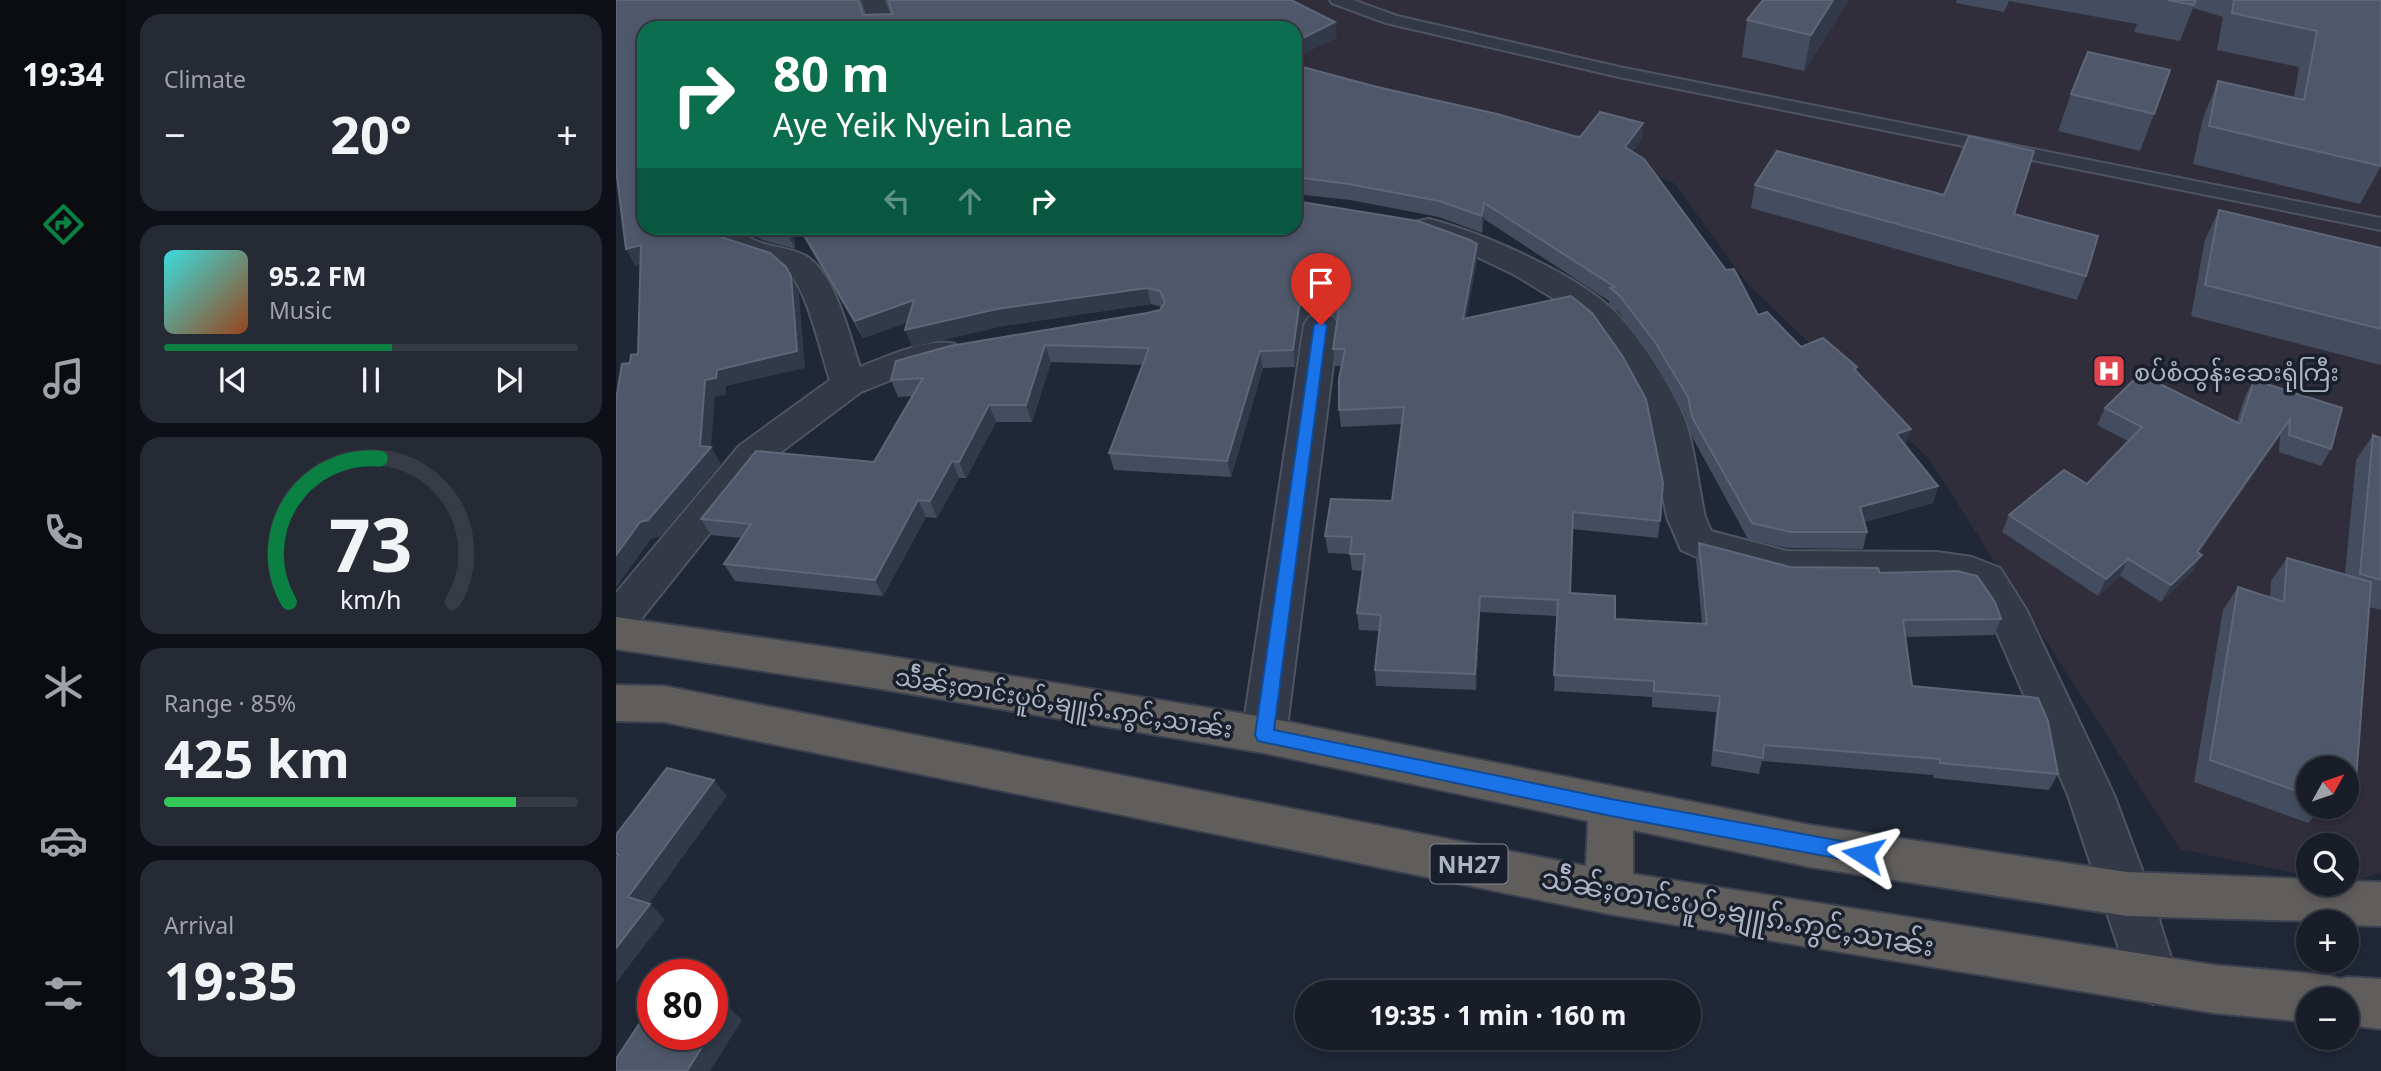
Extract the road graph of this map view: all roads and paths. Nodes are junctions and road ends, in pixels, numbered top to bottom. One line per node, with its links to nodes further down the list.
1 (873, 0): 3 (street)
2 (1338, 0): 5 (lane)
3 (880, 21)
4 (1402, 222): 16 (street)
5 (2381, 224)
6 (728, 235): 9 (street)
7 (1321, 325): 13 (street)
8 (969, 347): 9 (street)
9 (849, 384): 10 (street)
10 (616, 622)
11 (616, 633): 13 (highway, သဵႅၼ်ႈတၢင်းပူဝ်ႇၶျူၵ်ႉဢွင်ႇသၢၼ်း)
12 (616, 703): 15 (highway, သဵႅၼ်ႈတၢင်းပူဝ်ႇၶျူၵ်ႉဢွင်ႇသၢၼ်း / NH27)
13 (1264, 735): 14 (highway, သဵႅၼ်ႈတၢင်းပူဝ်ႇၶျူၵ်ႉဢွင်ႇသၢၼ်း)
14 (1611, 808): 15 (highway); 16 (highway, သဵႅၼ်ႈတၢင်းပူဝ်ႇၶျူၵ်ႉဢွင်ႇသၢၼ်း)
15 (1609, 892): 18 (highway, သဵႅၼ်ႈတၢင်းပူဝ်ႇၶျူၵ်ႉဢွင်ႇသၢၼ်း / NH27)
16 (2127, 894): 17 (highway, သဵႅၼ်ႈတၢင်းပူဝ်ႇၶျူၵ်ႉဢွင်ႇသၢၼ်း); 18 (street)
17 (2381, 904)
18 (2153, 980): 19 (highway, သဵႅၼ်ႈတၢင်းပူဝ်ႇၶျူၵ်ႉဢွင်ႇသၢၼ်း / NH27)
19 (2296, 996)
20 (2359, 1002): 21 (highway)
21 (2381, 1004)

